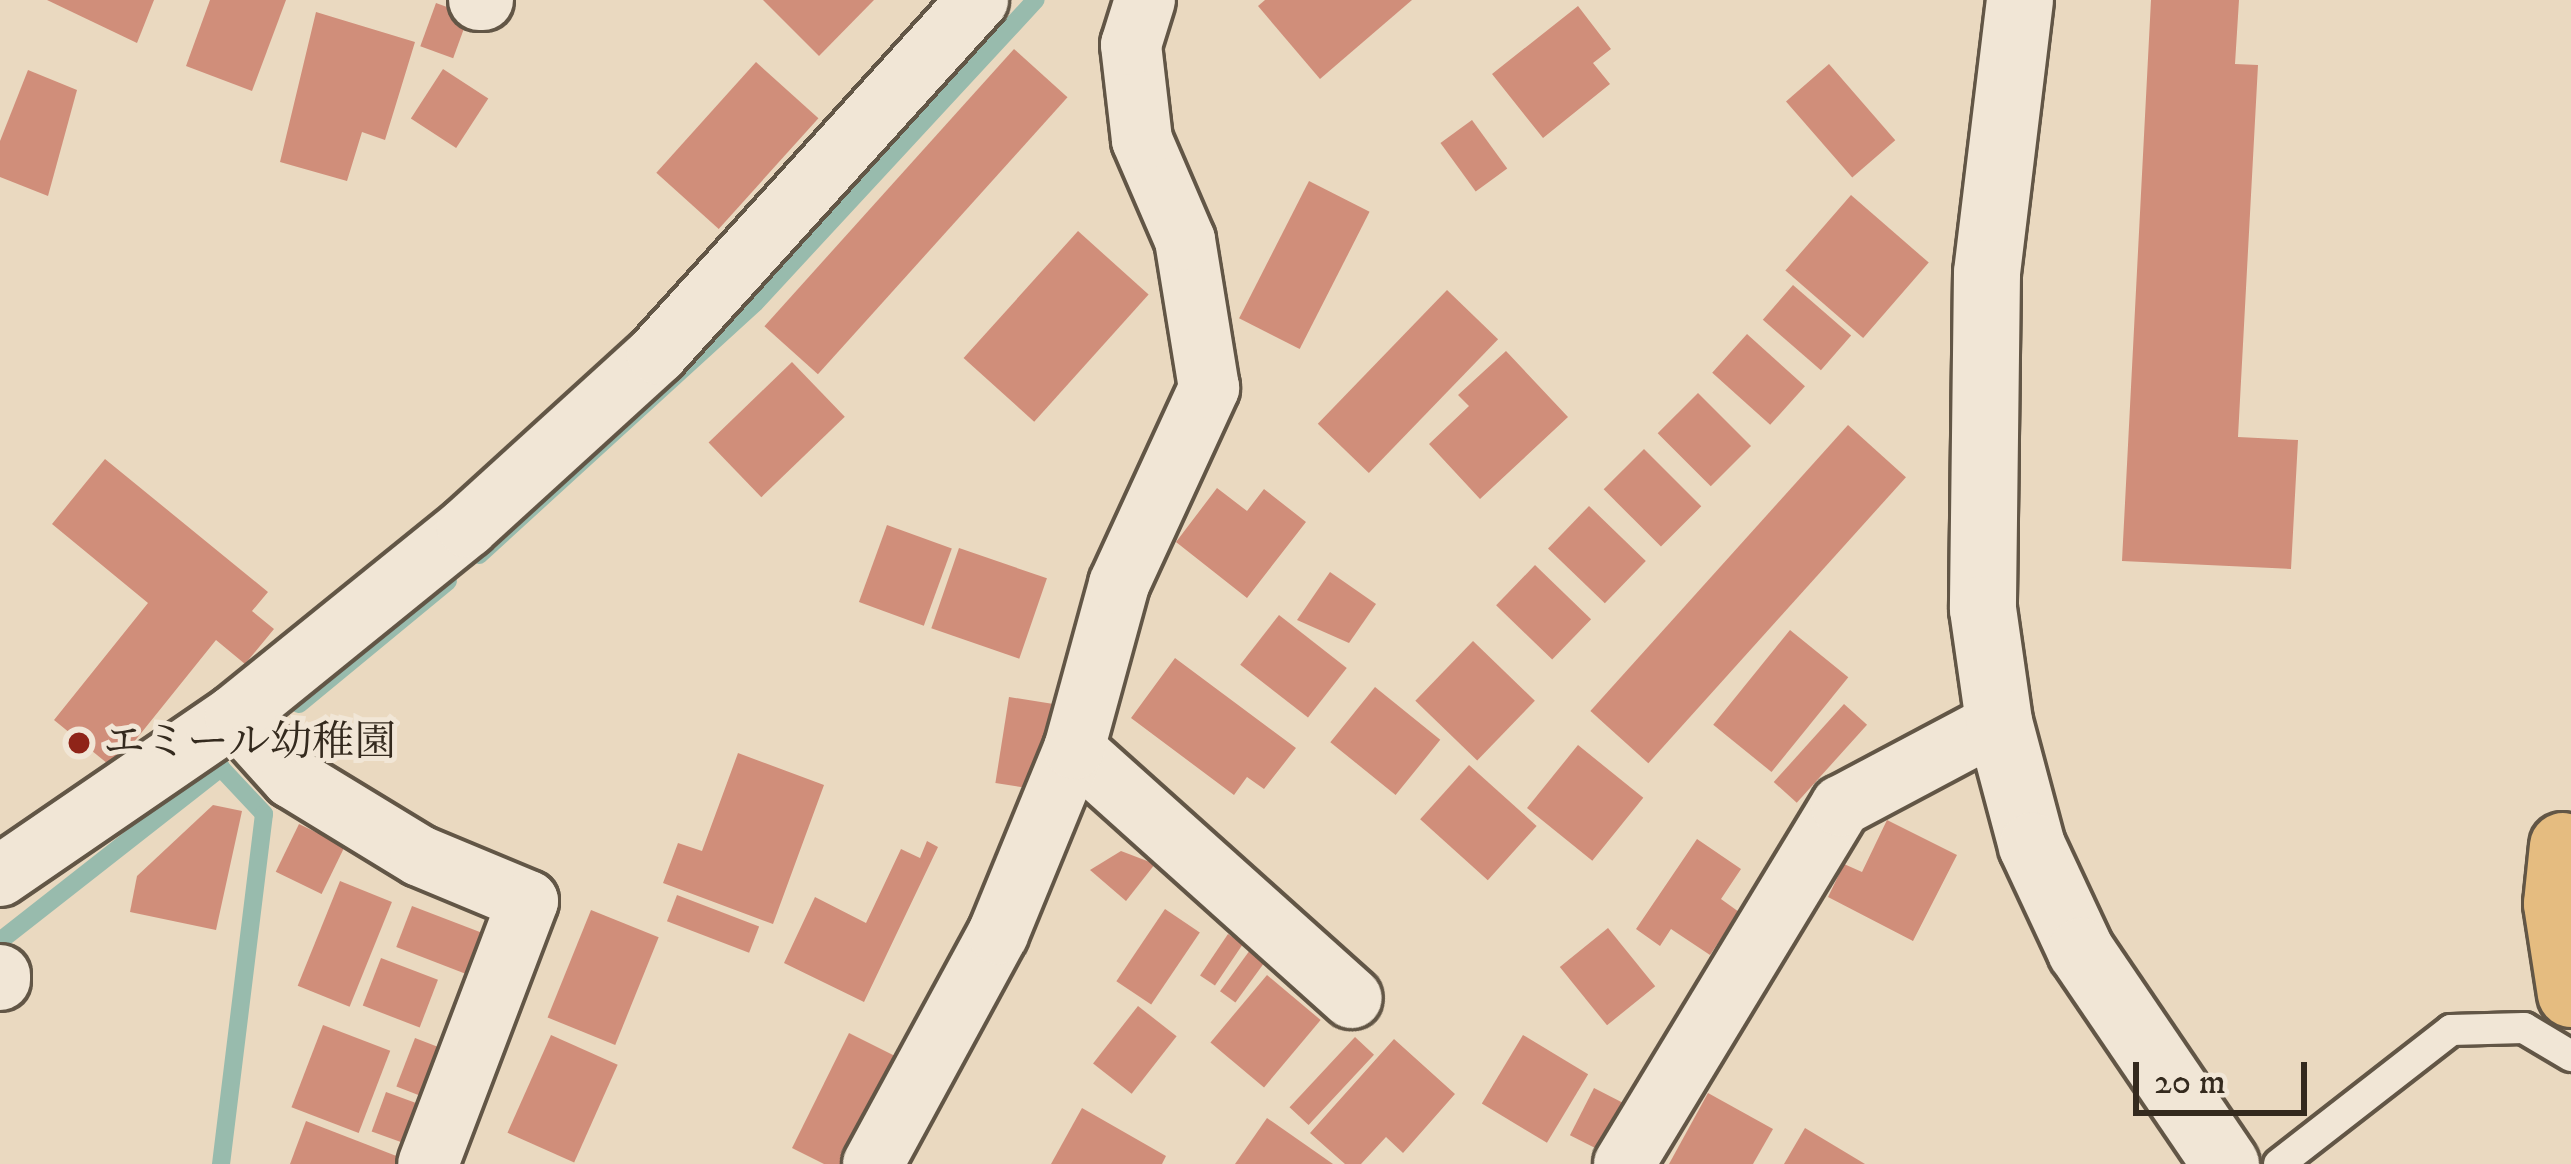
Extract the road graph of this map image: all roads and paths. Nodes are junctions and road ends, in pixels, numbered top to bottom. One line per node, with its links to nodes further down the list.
1 (978, 0): 4 (street)
2 (1145, 0): 6 (street)
3 (2020, 0): 5 (street)
4 (235, 715): 8 (street); 12 (street)
5 (1999, 722): 14 (street); 15 (street)
6 (1074, 749): 10 (street); 13 (street)
7 (2564, 846): 9 (highway)
8 (0, 876)
9 (2571, 994)
10 (1352, 998)
11 (2571, 1056): 16 (lane)
12 (428, 1164)
13 (872, 1164)
14 (1624, 1164)
15 (2226, 1164)
16 (2278, 1164)

